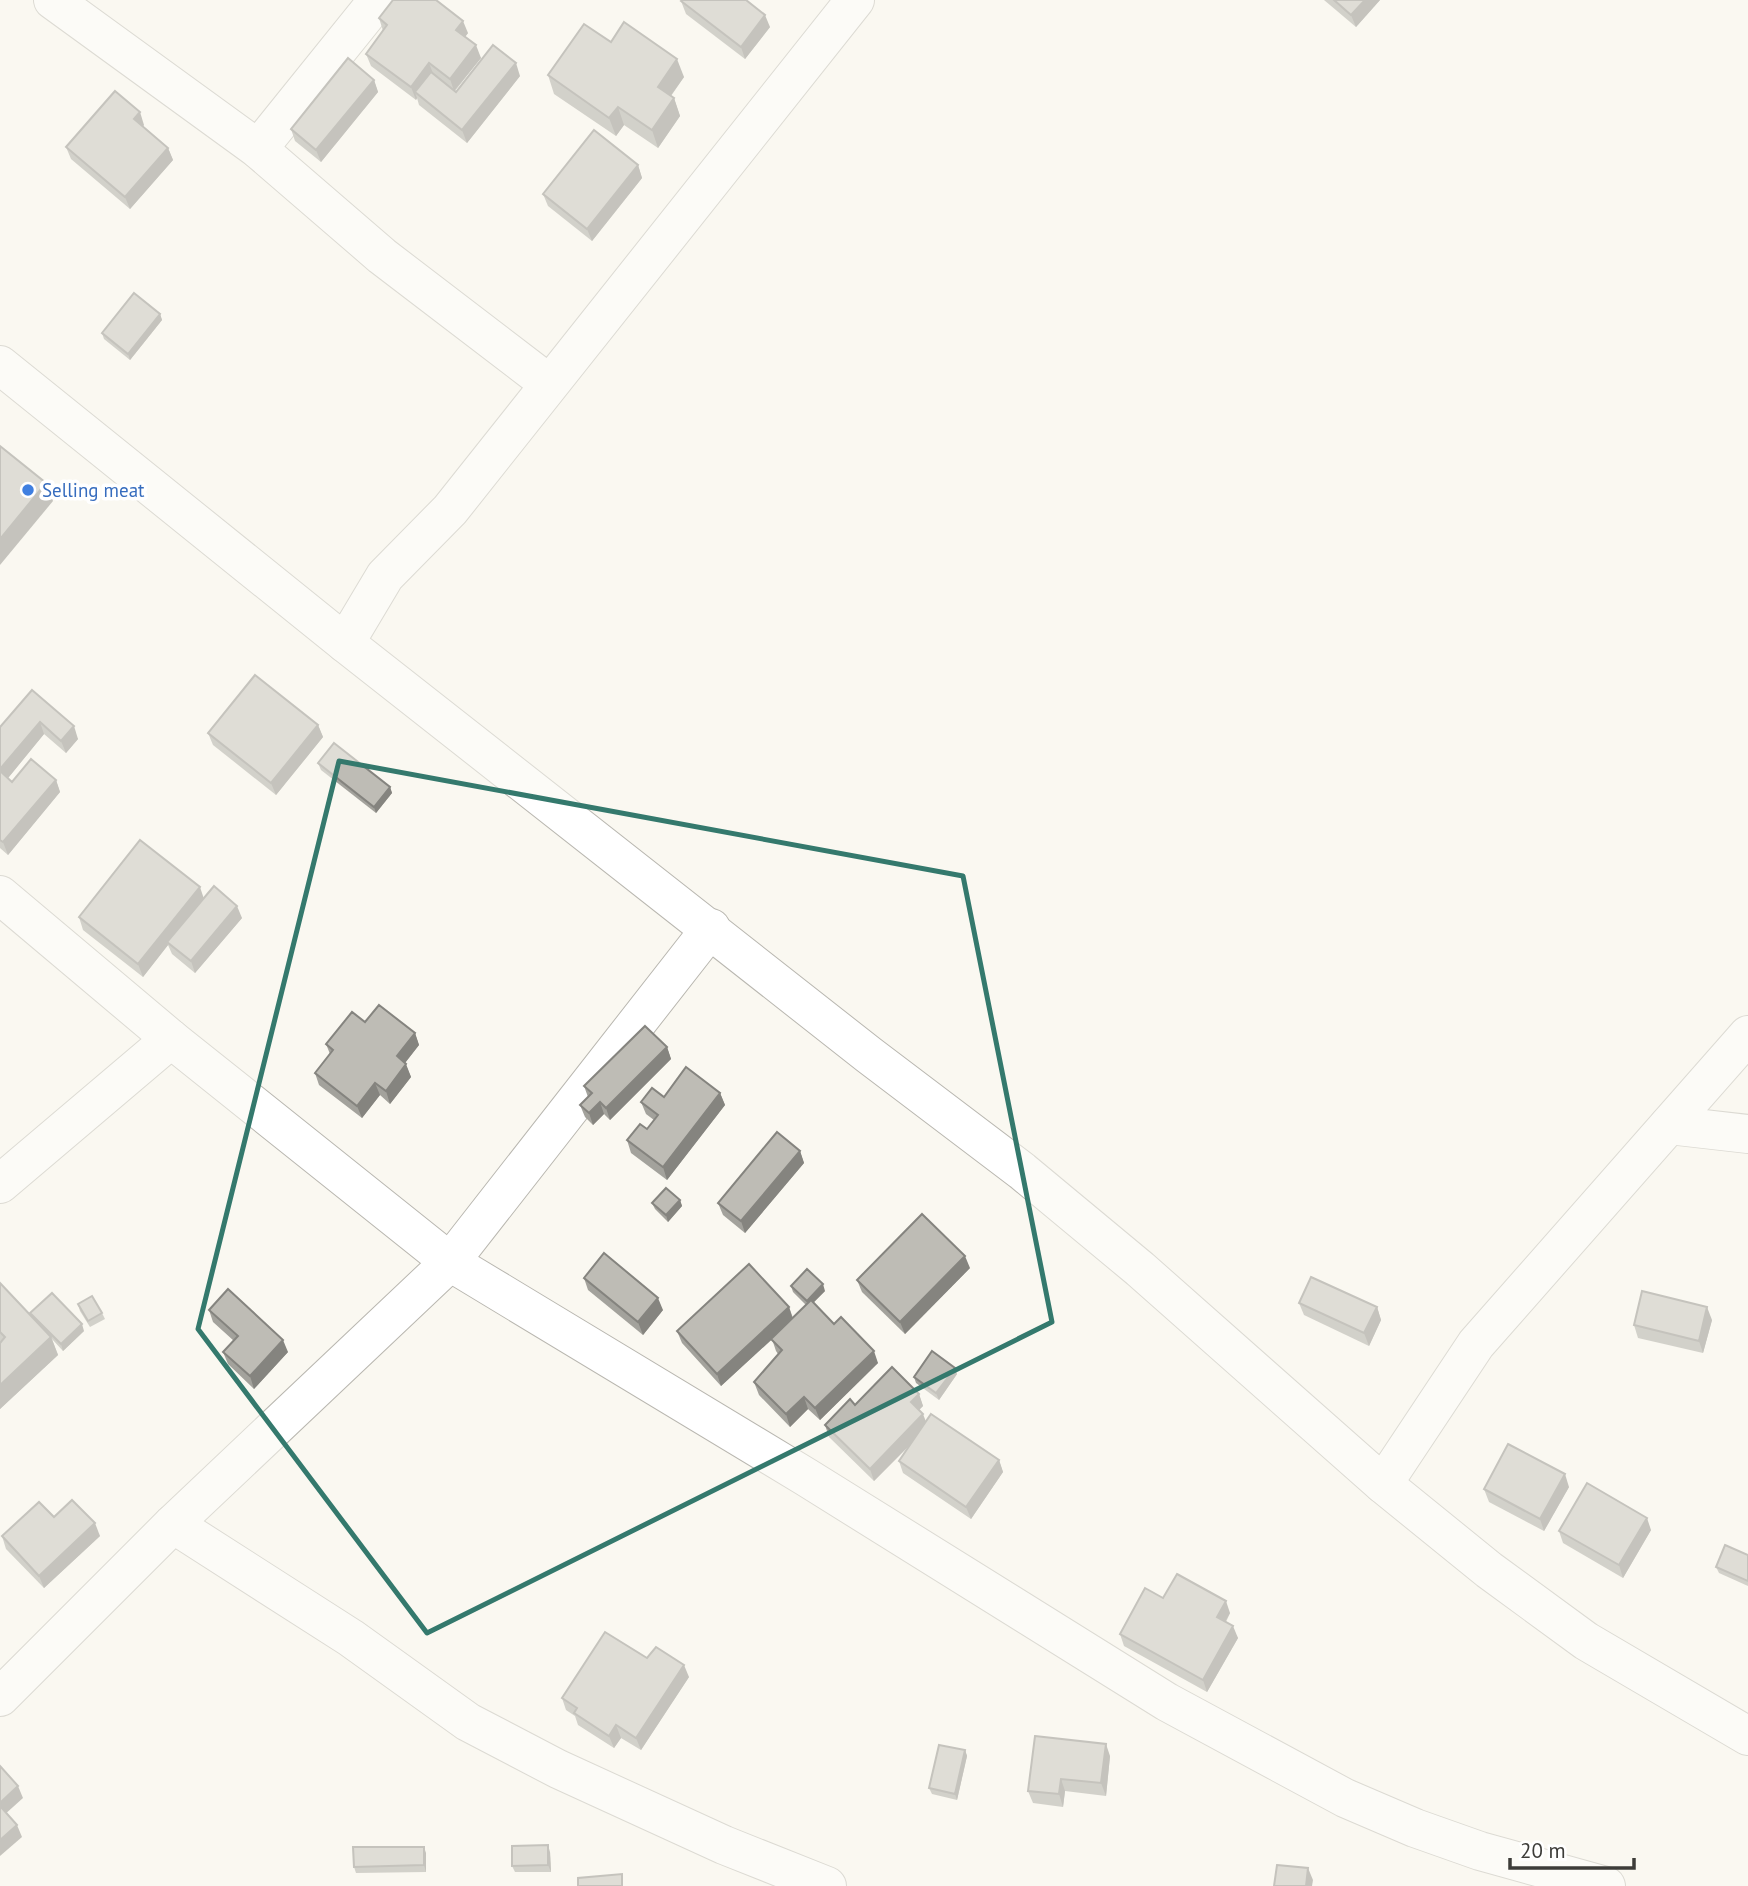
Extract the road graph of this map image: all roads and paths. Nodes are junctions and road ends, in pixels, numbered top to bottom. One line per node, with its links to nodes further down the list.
1 (53, 0): 4 (street)
2 (378, 0): 4 (street)
3 (855, 0): 6 (street)
4 (258, 149): 6 (street)
5 (0, 365): 7 (street)
6 (548, 383): 7 (street)
7 (345, 643): 9 (street)
8 (0, 895): 11 (street)
9 (711, 928): 15 (street); 16 (street)
10 (1748, 1035): 12 (street)
11 (171, 1039): 14 (street); 15 (street)
12 (1670, 1125): 13 (street); 16 (street)
13 (1748, 1134)
14 (0, 1184)
15 (450, 1262): 17 (street); 21 (street)
16 (1383, 1484): 19 (street)
17 (173, 1524): 18 (street); 20 (street)
18 (0, 1698)
19 (1748, 1736)
20 (827, 1886)
21 (1606, 1886)

